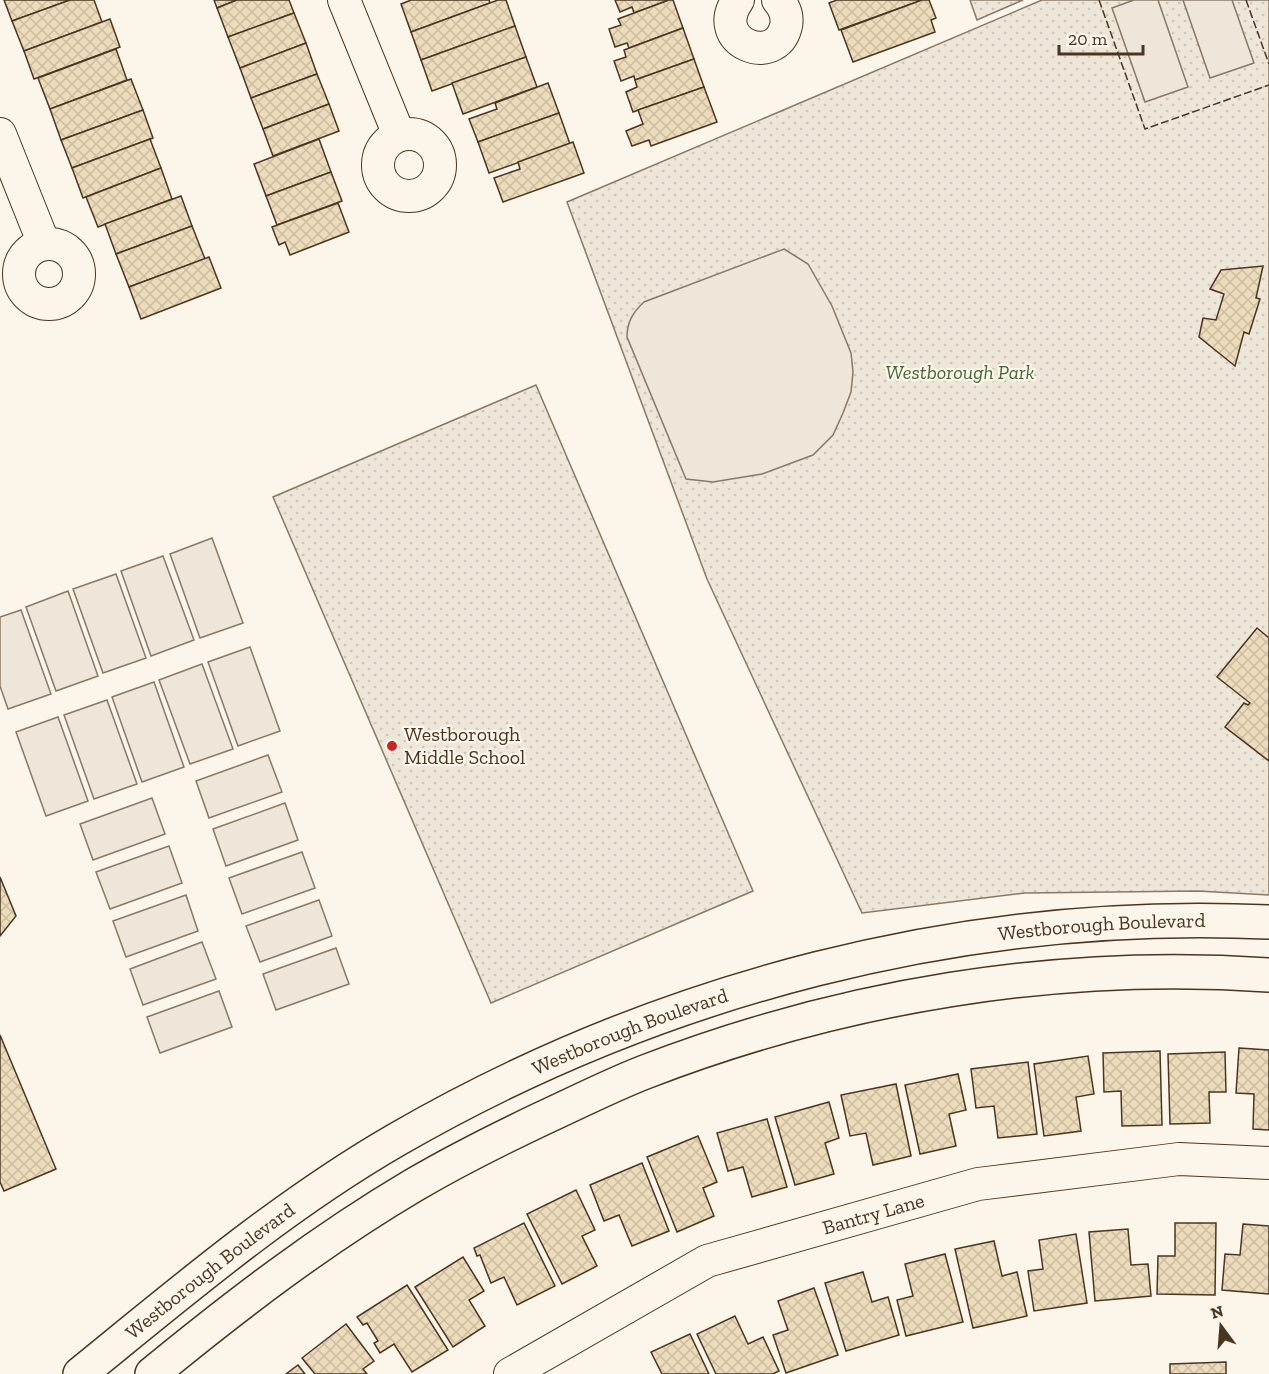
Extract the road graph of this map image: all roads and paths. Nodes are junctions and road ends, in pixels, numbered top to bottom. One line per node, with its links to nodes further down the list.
1 (344, 0): 5 (street)
2 (738, 0): 3 (street)
3 (778, 0)
4 (0, 134): 6 (street)
5 (399, 135)
6 (44, 244)
7 (1269, 922): 10 (main road, Westborough Boulevard)
8 (1269, 975): 11 (main road)
9 (1269, 1163): 12 (street, Bantry Lane)
10 (80, 1374)
11 (152, 1374)
12 (510, 1374)

